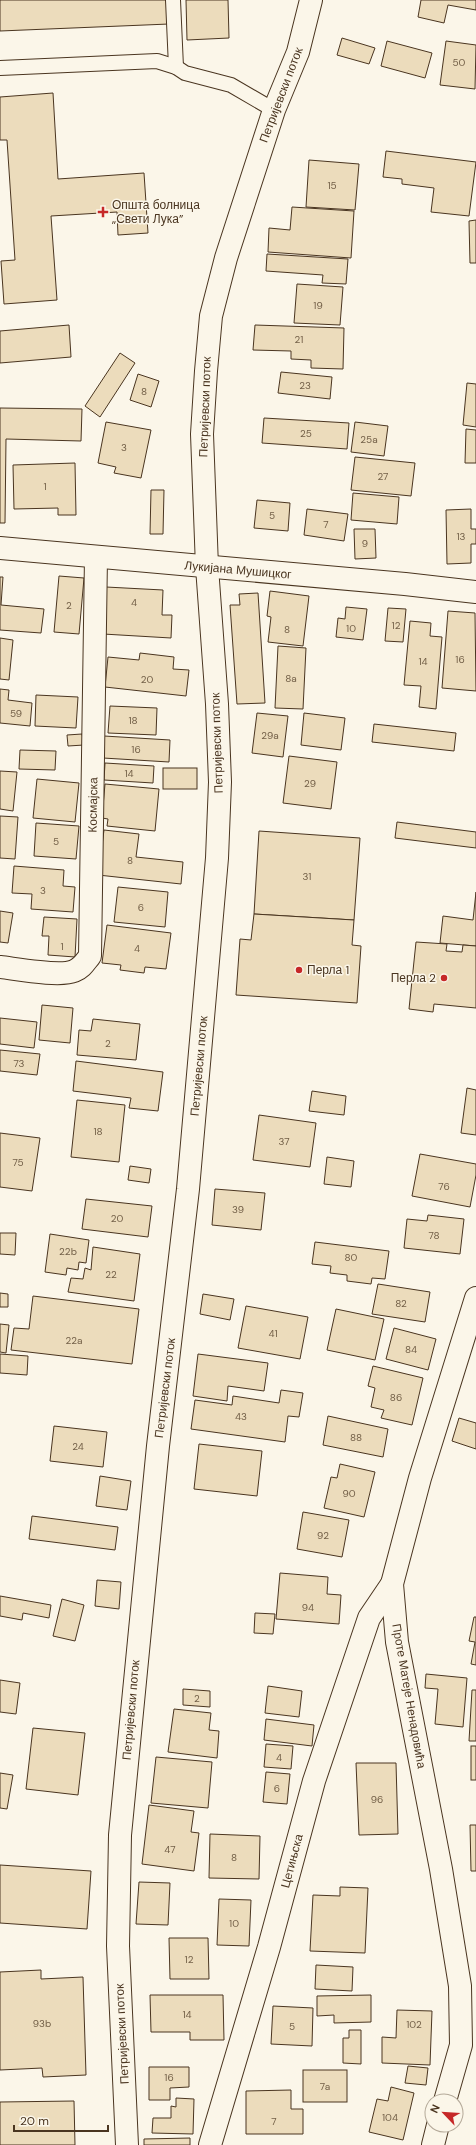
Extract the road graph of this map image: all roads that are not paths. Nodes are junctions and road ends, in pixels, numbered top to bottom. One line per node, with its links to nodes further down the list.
1 (173, 0): 3 (lane)
2 (311, 0): 5 (street, Петријевски поток)
3 (176, 67): 4 (lane); 5 (lane)
4 (0, 68)
5 (274, 110): 8 (street, Петријевски поток)
6 (0, 548): 7 (street, Лукијана Мушицког)
7 (96, 557): 8 (street, Лукијана Мушицког); 10 (street, Космајска)
8 (207, 567): 9 (street, Лукијана Мушицког); 15 (street, Петријевски поток)
9 (476, 592)
10 (0, 967)
11 (476, 1298): 12 (street, Проте Матеје Ненадовића)
12 (392, 1584): 13 (street, Проте Матеје Ненадовића); 16 (street, Цетињска)
13 (447, 2093)
14 (436, 2133): 17 (street)
15 (127, 2145)
16 (210, 2145)
17 (433, 2145)

